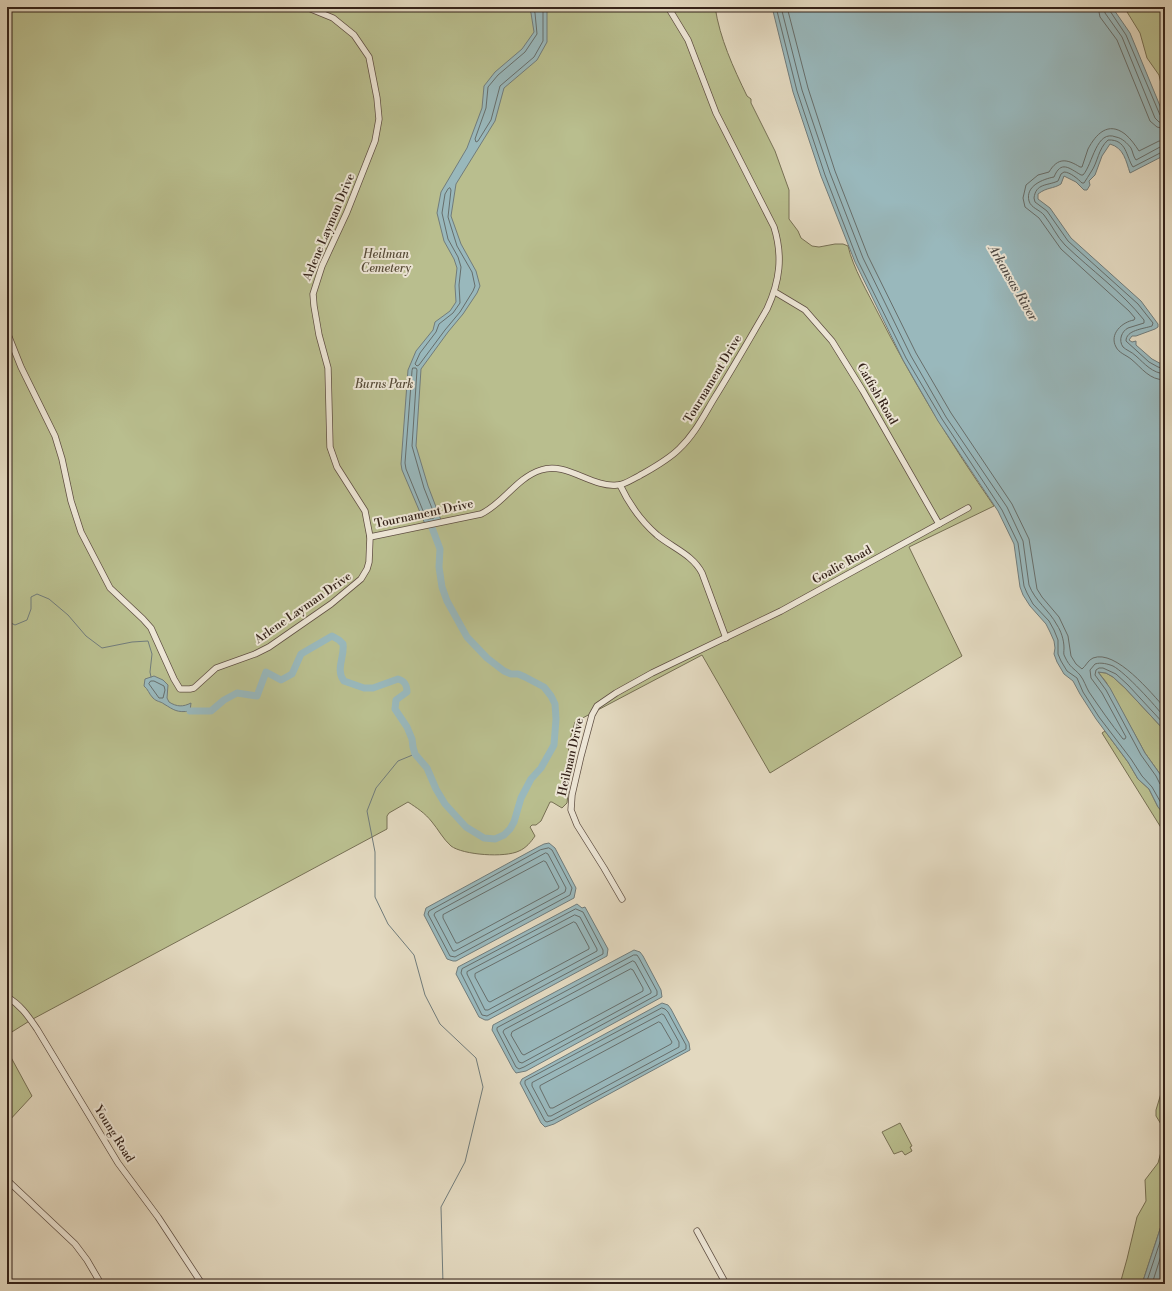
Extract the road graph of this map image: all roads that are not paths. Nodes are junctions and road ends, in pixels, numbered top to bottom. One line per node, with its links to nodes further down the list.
1 (306, 7): 8 (street, Arlene Layman Drive)
2 (668, 7): 3 (street, Tournament Drive)
3 (775, 292): 5 (street, Tournament Drive); 7 (street, Catfish Road)
4 (7, 332): 8 (street, Arlene Layman Drive)
5 (620, 485): 8 (street, Tournament Drive); 9 (street)
6 (968, 508): 7 (street, Goalie Road)
7 (939, 524): 9 (street, Goalie Road)
8 (370, 537)
9 (726, 638): 10 (street, Heilman Drive)
10 (622, 899)
11 (7, 998): 15 (street, Young Road)
12 (7, 1180): 14 (street)
13 (697, 1231): 16 (street)
14 (101, 1284)
15 (202, 1284)
16 (726, 1284)

